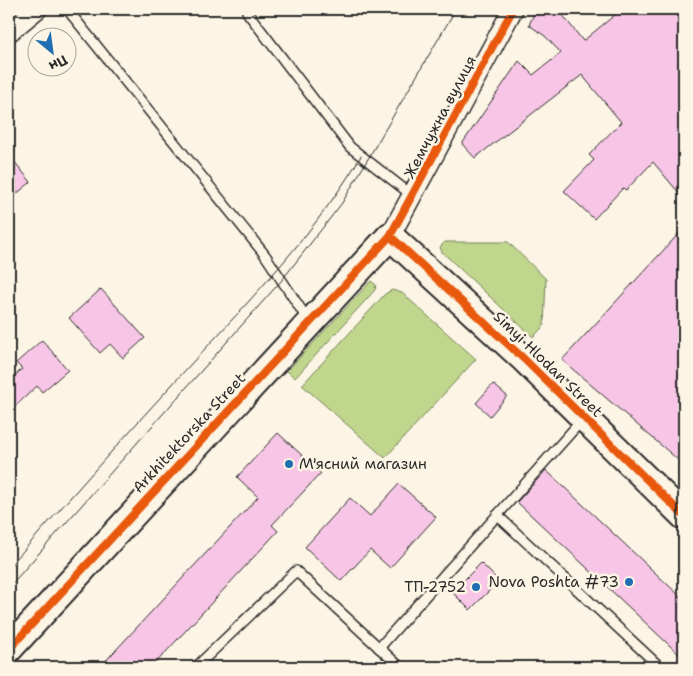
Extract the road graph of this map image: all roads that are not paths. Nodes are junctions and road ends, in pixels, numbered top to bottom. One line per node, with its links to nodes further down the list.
1 (37, 9): 5 (street)
2 (67, 9): 8 (lane)
3 (513, 9): 6 (street, Жемчужна вулиця)
4 (247, 12): 6 (lane)
5 (9, 32)
6 (413, 196): 7 (street, Жемчужна вулиця)
7 (390, 236): 8 (street, Arkhitektorska Street); 9 (street, Simyi Hlodan Street)
8 (310, 323): 13 (street, Arkhitektorska Street)
9 (584, 417): 10 (lane); 11 (street, Simyi Hlodan Street)
10 (497, 515): 12 (lane); 16 (lane)
11 (684, 516)
12 (379, 648): 14 (lane); 15 (lane)
13 (9, 649)
14 (196, 667)
15 (400, 667)
16 (660, 667)

